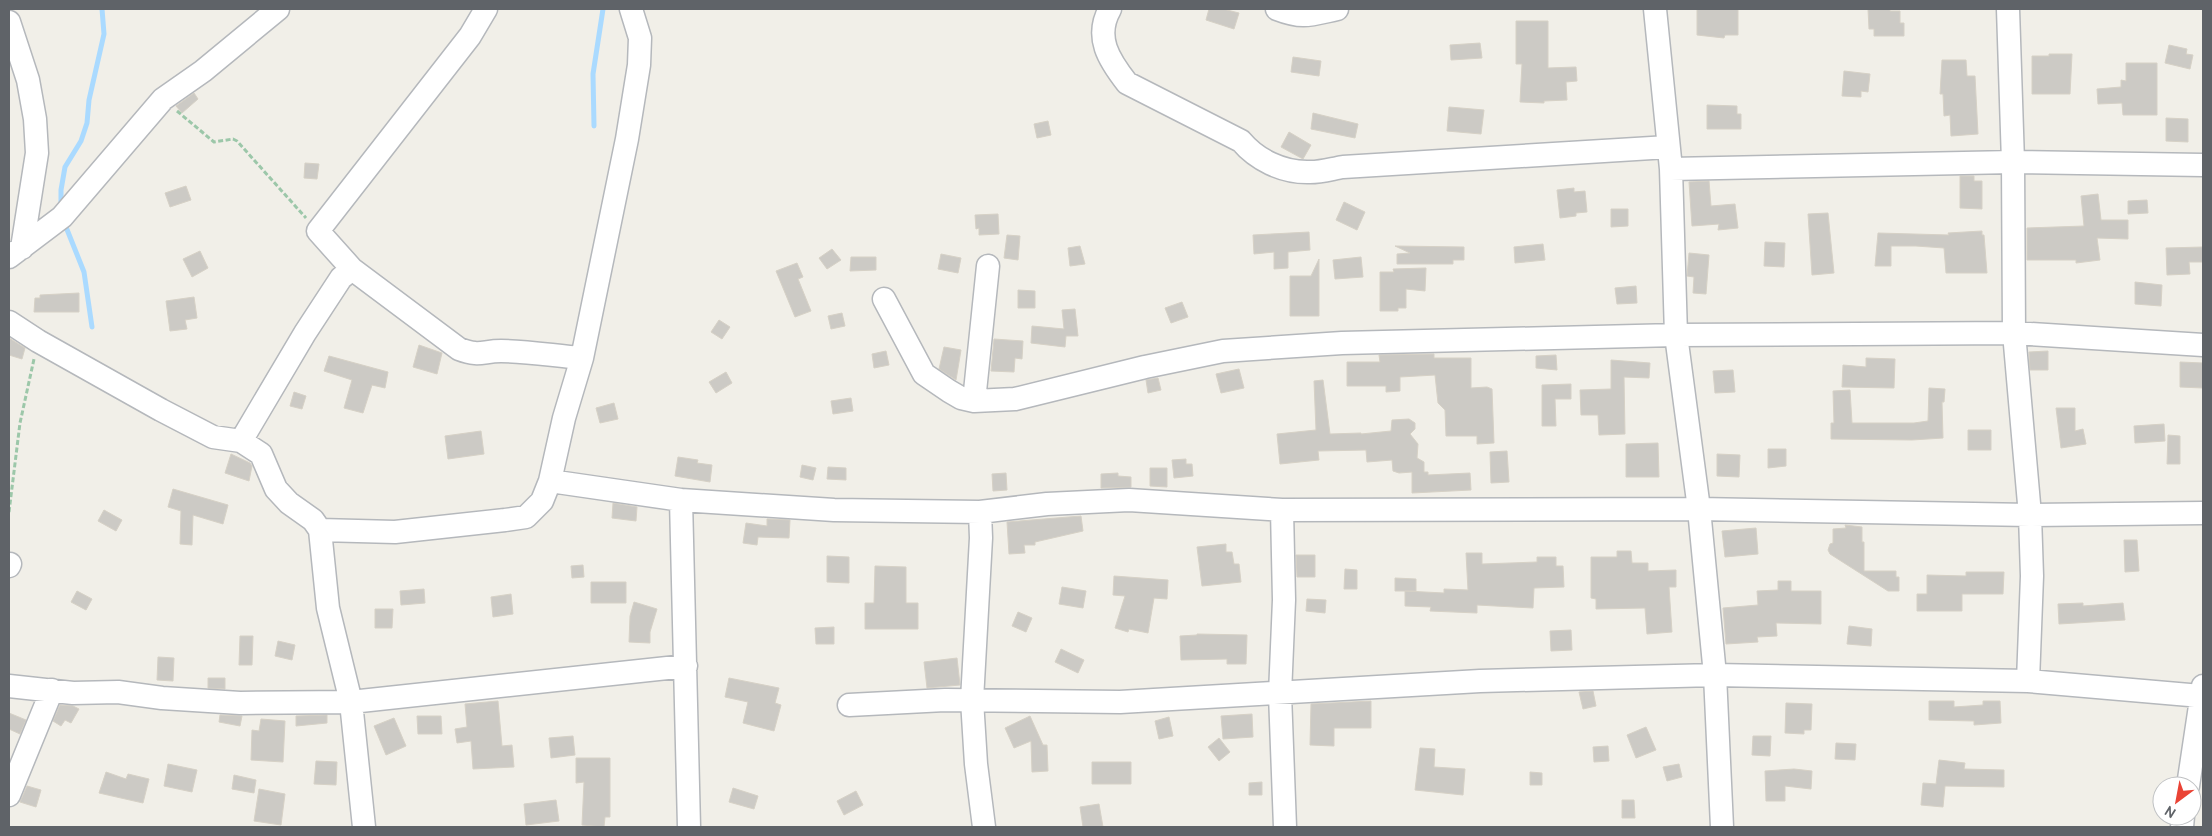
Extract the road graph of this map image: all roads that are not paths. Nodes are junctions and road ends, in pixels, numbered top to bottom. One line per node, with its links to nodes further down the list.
1 (278, 9): 14 (street)
2 (486, 9): 16 (street)
3 (631, 9): 22 (street)
4 (1110, 9): 10 (street)
5 (1276, 9): 6 (street)
6 (1337, 9)
7 (1655, 9): 10 (street)
8 (2008, 9): 11 (street)
9 (9, 22): 14 (street)
10 (1668, 147): 13 (street)
11 (2013, 162): 12 (street); 13 (street); 19 (street)
12 (2203, 165)
13 (1671, 169): 20 (street)
14 (15, 252)
15 (988, 266): 23 (street)
16 (352, 269): 22 (street); 24 (street)
17 (884, 299): 23 (street)
18 (9, 322): 24 (street)
19 (2014, 333): 20 (street); 21 (street); 31 (street)
20 (1676, 335): 23 (street); 27 (street)
21 (2203, 344)
22 (582, 358): 25 (street)
23 (974, 401)
24 (241, 441): 32 (street)
25 (550, 481): 26 (street); 32 (street)
26 (681, 500): 29 (street); 33 (street)
27 (1698, 509): 28 (street); 31 (street); 34 (street)
28 (1282, 510): 29 (street); 39 (street)
29 (980, 512): 40 (street)
30 (2203, 513): 31 (street)
31 (2030, 515): 35 (street)
32 (320, 530): 41 (street)
33 (686, 666): 41 (street); 46 (street)
34 (1715, 675): 35 (street); 39 (street); 49 (street)
35 (2028, 681): 38 (street)
36 (9, 686): 37 (street)
37 (52, 690): 41 (street); 44 (street)
38 (2202, 691): 43 (street)
39 (1280, 694): 40 (street); 48 (street)
40 (972, 700): 42 (street); 47 (street)
41 (351, 702): 45 (street)
42 (849, 705)
43 (2189, 776)
44 (9, 794)
45 (364, 827)
46 (689, 827)
47 (984, 827)
48 (1285, 827)
49 (1722, 827)

